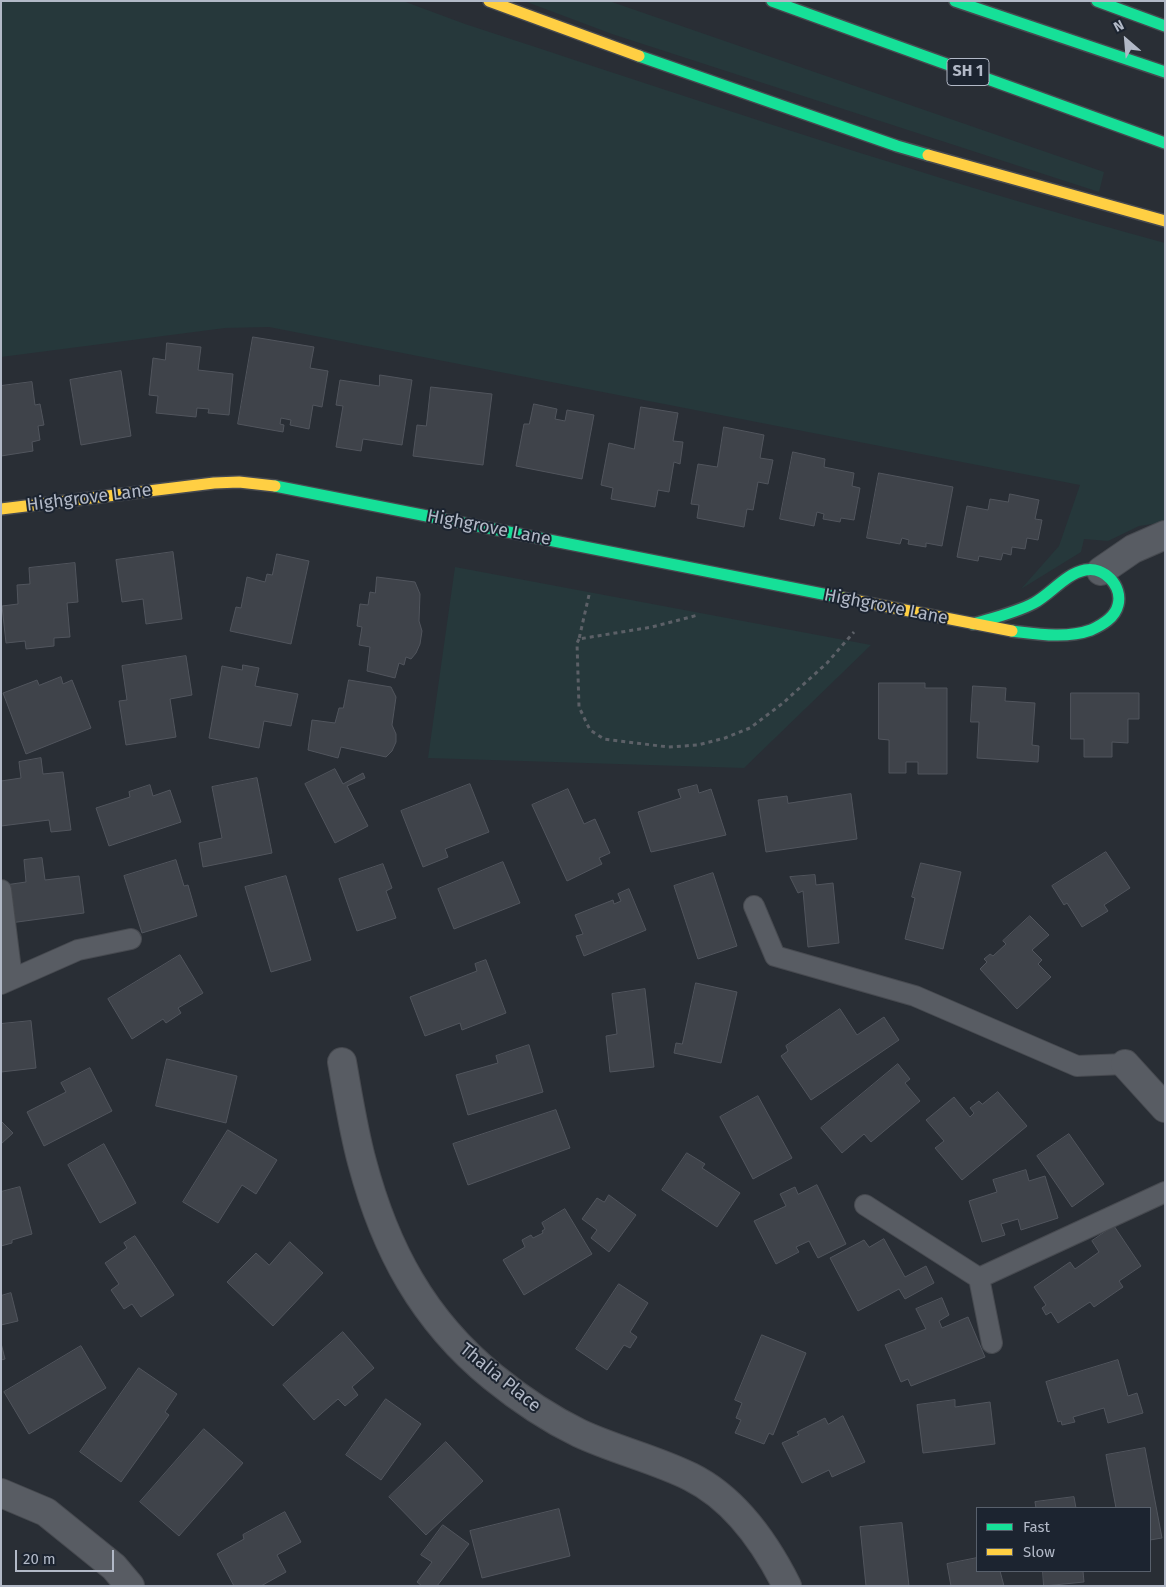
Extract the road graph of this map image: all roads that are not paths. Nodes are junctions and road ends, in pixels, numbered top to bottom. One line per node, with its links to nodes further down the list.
1 (489, 1): 8 (main road)
2 (772, 1): 7 (main road, SH 1)
3 (955, 1): 6 (main road)
4 (1098, 1): 5 (main road)
5 (1165, 26)
6 (1165, 72)
7 (1165, 143)
8 (1165, 221)
9 (1, 509): 12 (main road, Highgrove Lane)
10 (1165, 534): 11 (street)
11 (1101, 571): 12 (main road, Highgrove Lane); 12 (main road, Highgrove Lane)
12 (973, 624)
13 (1, 890): 16 (lane)
14 (754, 906): 18 (lane)
15 (131, 939): 16 (lane)
16 (7, 981)
17 (342, 1062): 26 (street, Thalia Place)
18 (1125, 1064): 19 (street)
19 (1165, 1108)
20 (1165, 1192): 22 (lane)
21 (865, 1204): 22 (lane)
22 (978, 1278): 23 (lane)
23 (992, 1343)
24 (1, 1493): 25 (street)
25 (130, 1586)
26 (787, 1586)

